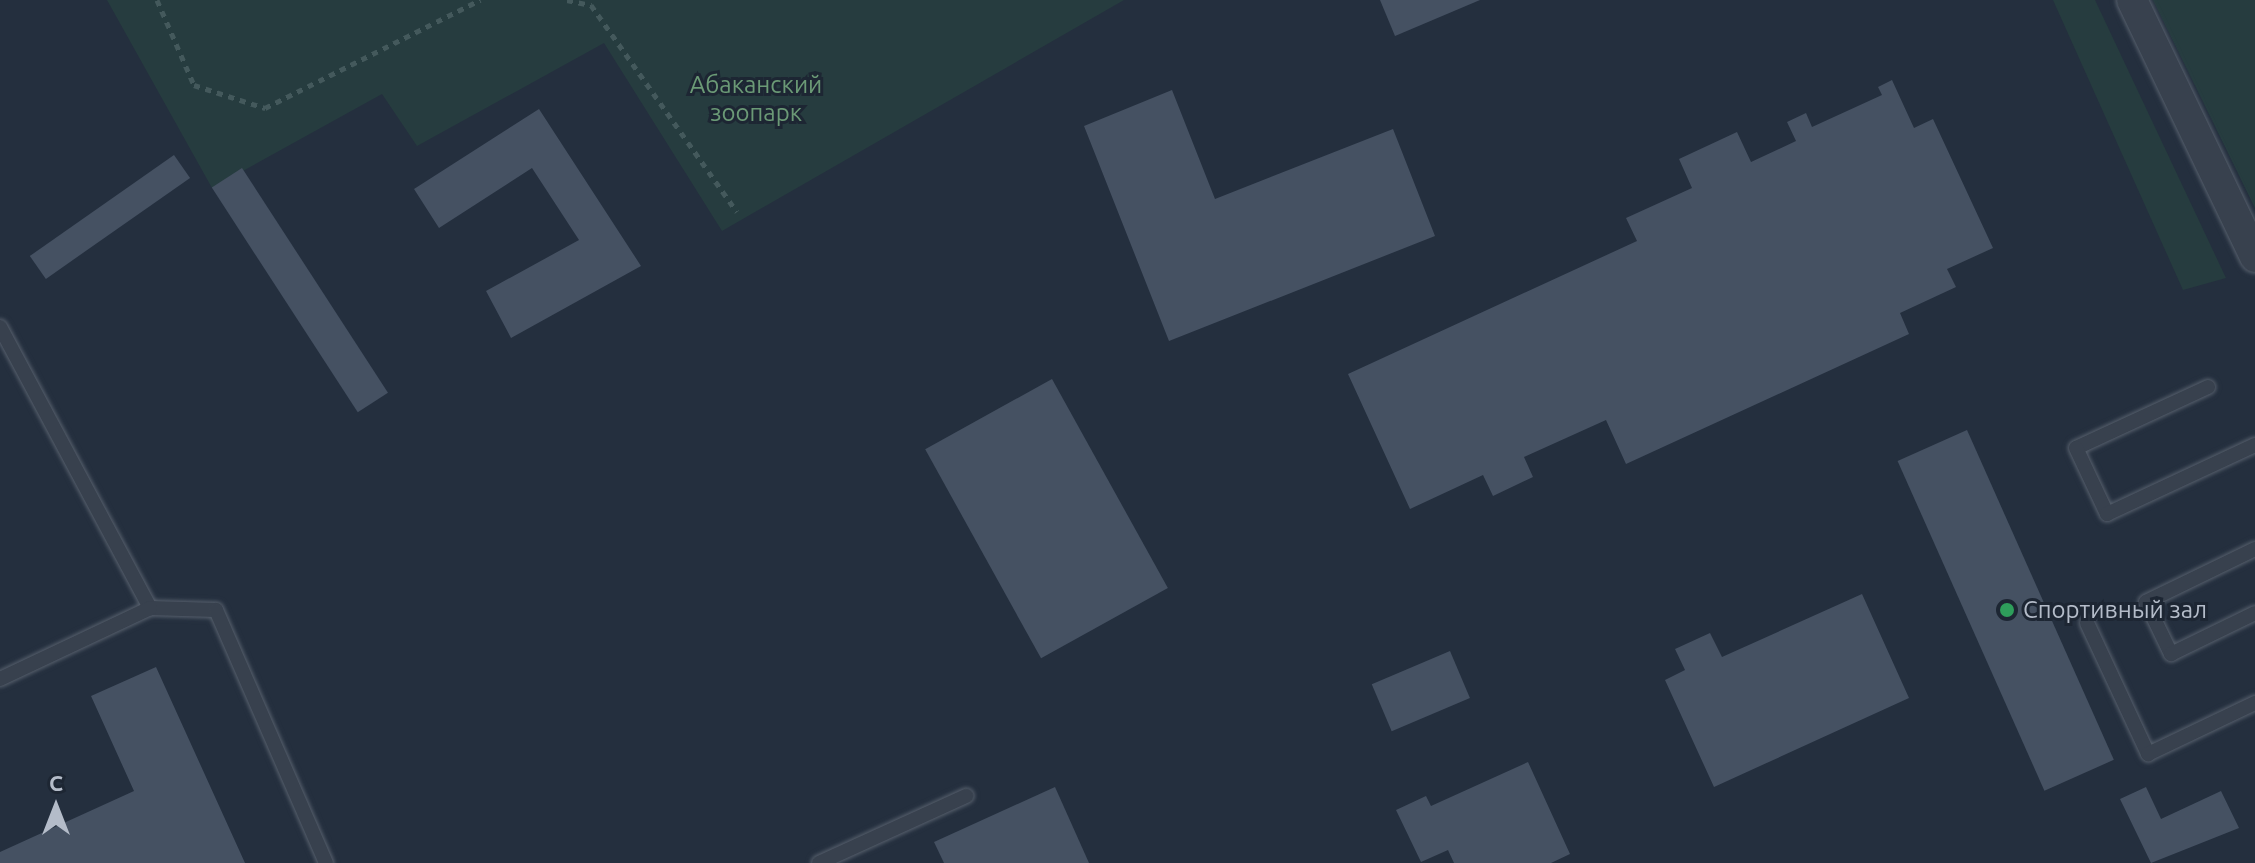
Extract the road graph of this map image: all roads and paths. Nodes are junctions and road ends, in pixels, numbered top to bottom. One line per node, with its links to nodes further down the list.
1 (157, 0): 2 (path)
2 (480, 0)
3 (567, 0): 5 (path)
4 (2132, 0): 6 (street)
5 (737, 212)
6 (2255, 257)
7 (0, 327): 11 (lane)
8 (2208, 387): 9 (lane)
9 (2255, 445)
10 (2255, 549): 12 (lane)
11 (150, 608): 14 (lane); 17 (lane)
12 (2255, 613)
13 (2087, 623): 15 (lane)
14 (0, 679)
15 (2255, 703)
16 (966, 796): 18 (lane)
17 (326, 863)
18 (819, 863)

